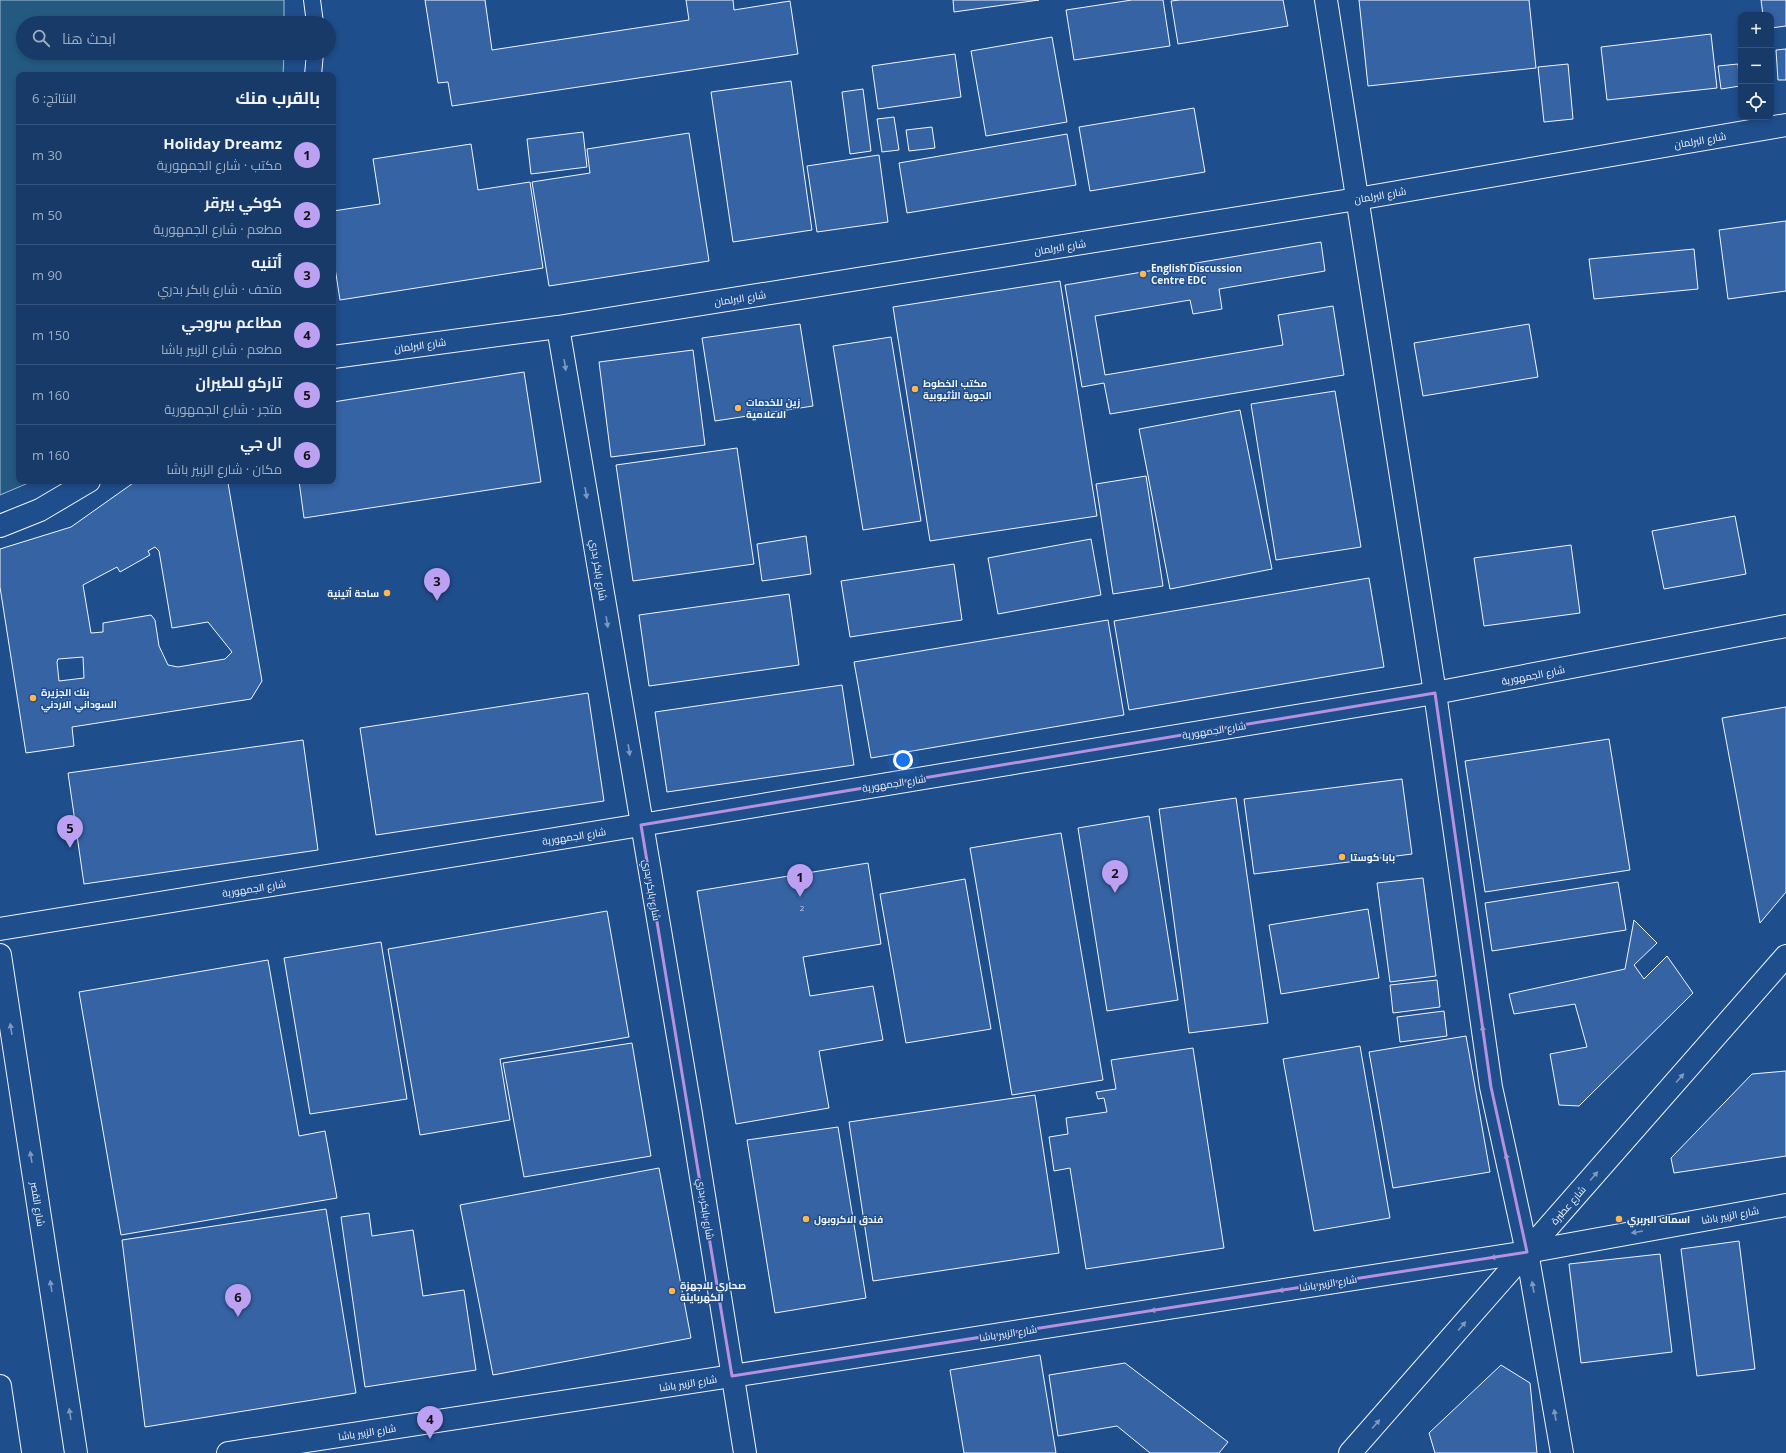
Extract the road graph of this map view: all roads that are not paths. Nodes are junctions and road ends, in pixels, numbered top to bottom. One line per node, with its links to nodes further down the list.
1 (312, 0): 3 (lane)
2 (1326, 0): 7 (street)
3 (315, 16)
4 (314, 60): 5 (lane)
5 (313, 72)
6 (1786, 125): 7 (street, شارع البرلمان)
7 (1357, 199): 8 (street, شارع البرلمان); 13 (street)
8 (558, 327): 9 (street, شارع البرلمان); 14 (street, شارع بابكر بدري, one-way to 14)
9 (336, 357)
10 (84, 484): 11 (street)
11 (0, 526)
12 (1786, 626): 13 (street, شارع الجمهورية)
13 (1435, 693): 14 (street, شارع الجمهورية); 19 (street, one-way to 13)
14 (641, 825): 15 (street, شارع الجمهورية); 20 (street, شارع بابكر بدري)
15 (0, 929)
16 (0, 955): 23 (street, شارع القصر, one-way to 16)
17 (1786, 956): 19 (street, شارع عطبرة, one-way to 17)
18 (1786, 1205): 19 (street, شارع الزبير باشا, one-way to 19)
19 (1527, 1252): 20 (street, شارع الزبير باشا, one-way to 20); 26 (street, شارع عطبرة, one-way to 19); 27 (street, one-way to 19)
20 (732, 1376): 24 (street, شارع الزبير باشا); 25 (street, شارع بابكر بدري)
21 (0, 1386): 22 (street)
22 (10, 1453)
23 (76, 1453)
24 (228, 1453)
25 (745, 1453)
26 (1350, 1453)
27 (1562, 1453)

